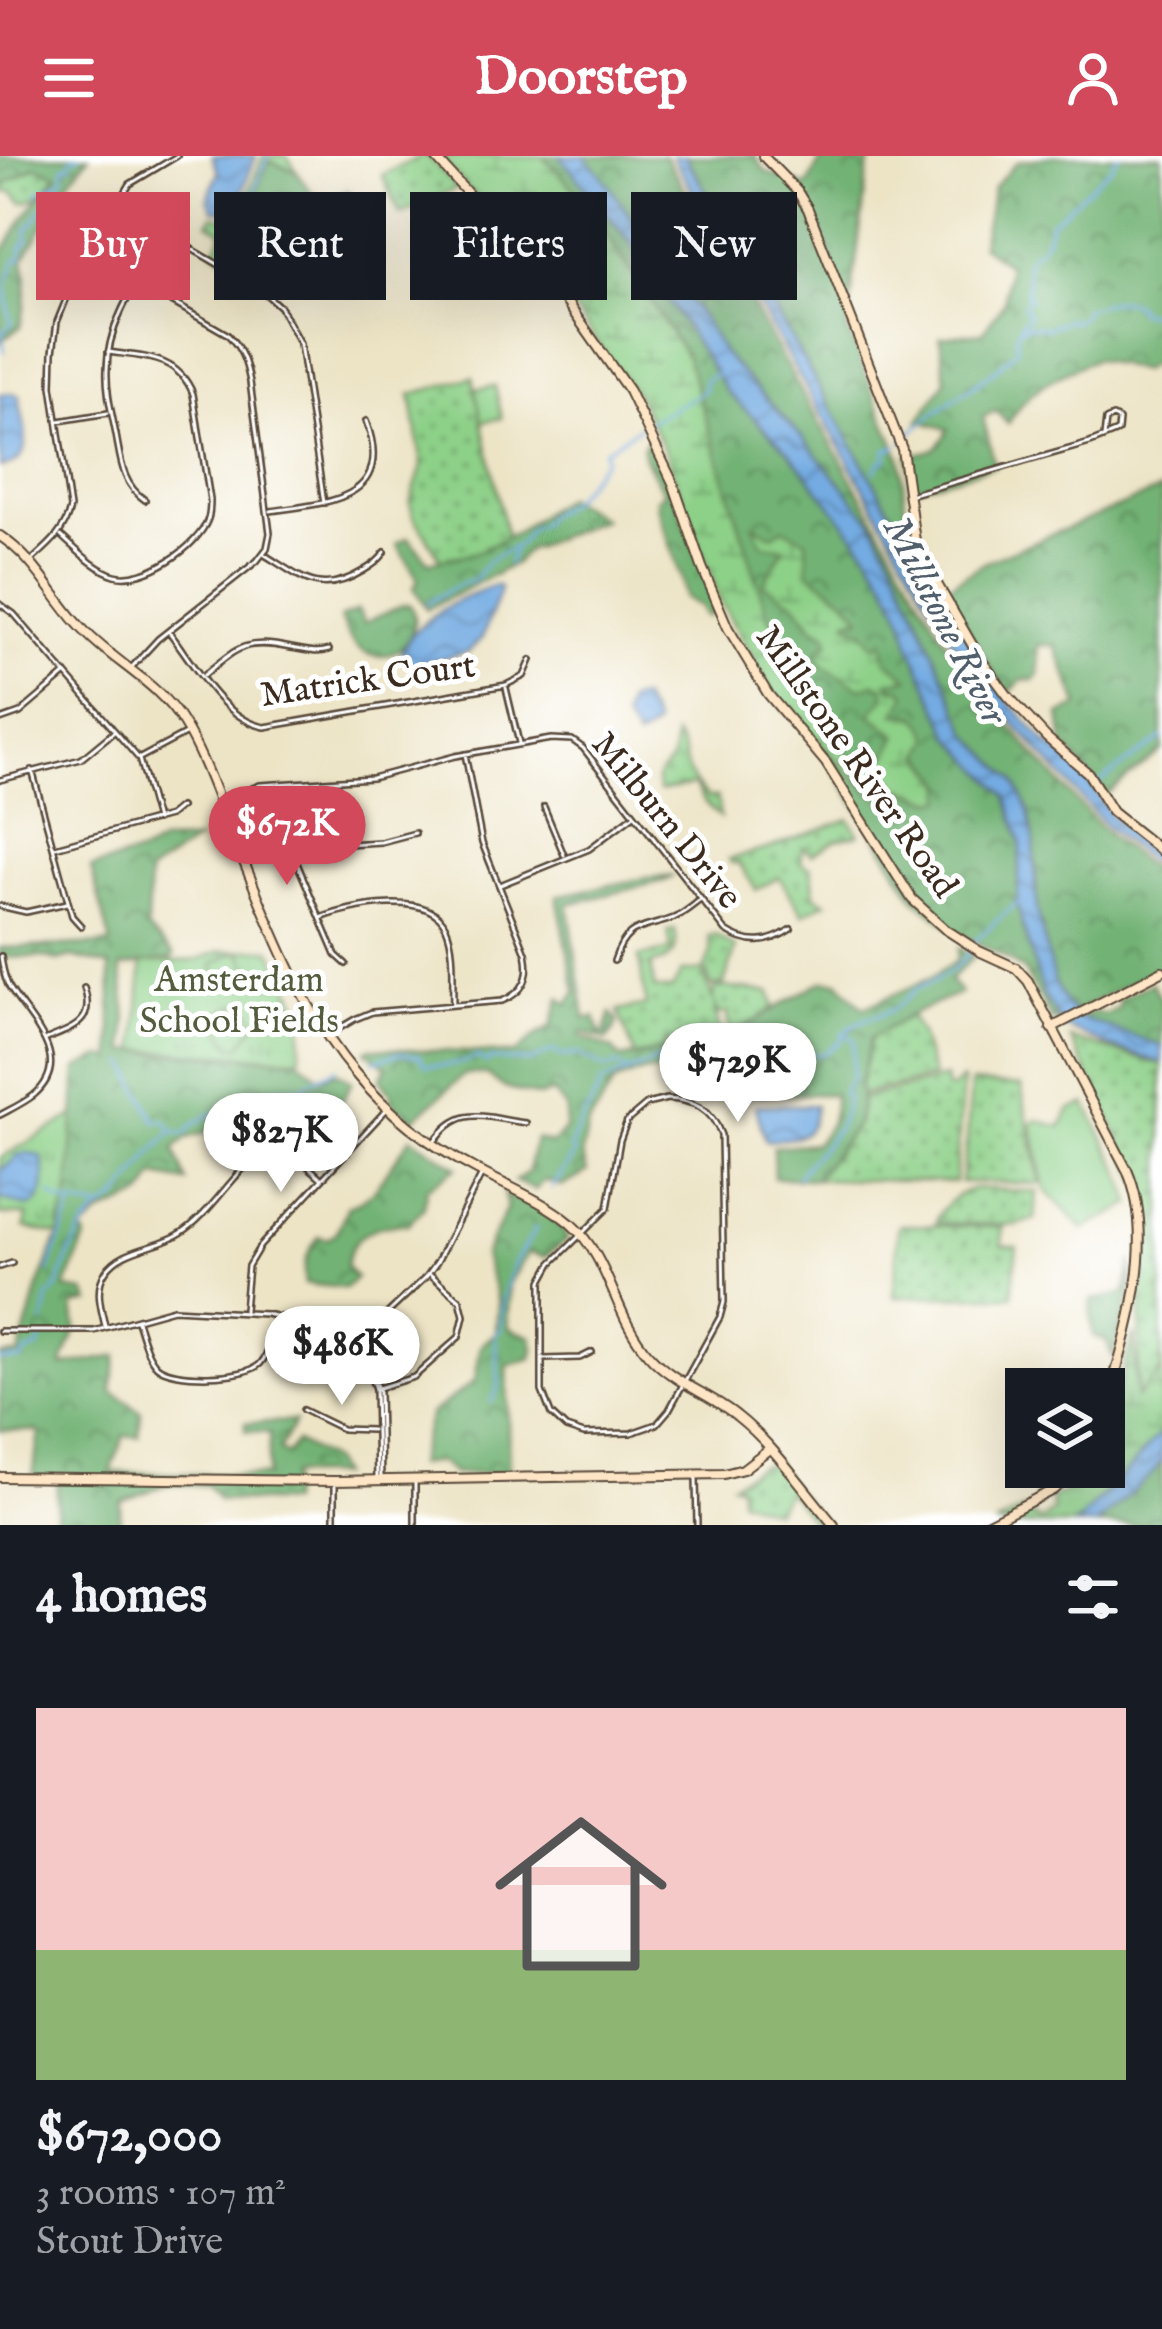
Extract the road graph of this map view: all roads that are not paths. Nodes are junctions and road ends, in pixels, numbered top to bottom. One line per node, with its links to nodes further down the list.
1 (177, 156): 4 (street)
2 (434, 156): 64 (street, Millstone River Road)
3 (763, 156): 14 (street)
4 (125, 192)
5 (190, 248): 16 (street)
6 (66, 300): 12 (street)
7 (126, 300): 9 (street)
8 (168, 300): 17 (street)
9 (108, 352): 10 (street); 18 (street)
10 (112, 412): 12 (street); 15 (street)
11 (366, 421): 16 (street)
12 (57, 422): 18 (street)
13 (1104, 437): 14 (street)
14 (908, 495): 47 (street)
15 (146, 500)
16 (324, 503): 17 (street)
17 (269, 511): 21 (street)
18 (59, 535): 22 (street)
19 (0, 536): 22 (street)
20 (385, 552): 21 (street)
21 (263, 554): 24 (street)
22 (31, 561): 27 (street)
23 (0, 604): 28 (street)
24 (169, 632): 27 (street); 29 (street, Matrick Court)
25 (329, 650): 29 (street)
26 (531, 660): 30 (street, Matrick Court)
27 (130, 669): 33 (street)
28 (66, 674): 31 (street); 32 (street)
29 (202, 676): 30 (street, Matrick Court)
30 (506, 685): 34 (street)
31 (0, 720)
32 (116, 731): 36 (street); 37 (street)
33 (188, 733): 36 (street); 40 (street)
34 (520, 745): 35 (street, Milburn Drive); 43 (street, Milburn Drive)
35 (465, 754): 39 (street, Milburn Drive); 50 (street)
36 (139, 758): 44 (street)
37 (32, 770): 38 (street); 46 (street)
38 (0, 780)
39 (275, 784): 40 (street, Milburn Drive); 48 (street)
40 (219, 802): 65 (street)
41 (180, 807): 44 (street)
42 (544, 807): 49 (street)
43 (634, 815): 49 (street); 51 (street, Milburn Drive)
44 (157, 820): 46 (street)
45 (415, 833): 48 (street)
46 (54, 848): 52 (street)
47 (1162, 852)
48 (293, 853): 54 (street)
49 (566, 859): 50 (street)
50 (499, 885): 63 (street)
51 (700, 900): 56 (street, Milburn Drive); 58 (street)
52 (68, 903): 53 (street); 55 (street)
53 (0, 906)
54 (321, 918): 59 (street); 63 (street)
55 (81, 926)
56 (791, 929)
57 (1, 956): 61 (street)
58 (614, 961)
59 (346, 964)
60 (1162, 971): 64 (street)
61 (2, 976): 66 (street)
62 (84, 988): 66 (street)
63 (453, 1005): 65 (street)
64 (1056, 1026): 85 (street, Millstone River Road)
65 (326, 1036): 67 (street)
66 (46, 1040): 68 (street)
67 (388, 1108): 70 (street); 72 (street)
68 (0, 1115)
69 (526, 1123): 70 (street)
70 (433, 1144): 71 (street)
71 (483, 1173): 73 (street); 76 (street)
72 (322, 1179): 77 (street); 80 (street)
73 (582, 1235): 84 (street); 86 (street); 86 (street)
74 (12, 1262): 75 (street)
75 (0, 1267)
76 (429, 1273): 82 (street); 87 (street)
77 (243, 1314): 78 (street); 79 (street)
78 (275, 1316): 79 (street); 82 (street)
79 (136, 1318): 80 (street)
80 (106, 1329): 81 (street)
81 (0, 1331)
82 (358, 1338): 87 (street)
83 (592, 1352): 84 (street)
84 (541, 1359): 86 (street)
85 (1116, 1368)
86 (684, 1384): 90 (street)
87 (376, 1388): 89 (street)
88 (303, 1410): 89 (street)
89 (378, 1430): 95 (street)
90 (769, 1449): 91 (street); 100 (street)
91 (696, 1474): 93 (street); 99 (street)
92 (0, 1478): 94 (street)
93 (415, 1480): 95 (street); 98 (street)
94 (335, 1481): 95 (street); 97 (street)
95 (379, 1481)
96 (1055, 1488): 101 (street)
97 (335, 1525)
98 (415, 1525)
99 (697, 1525)
100 (834, 1525)
101 (984, 1525)

